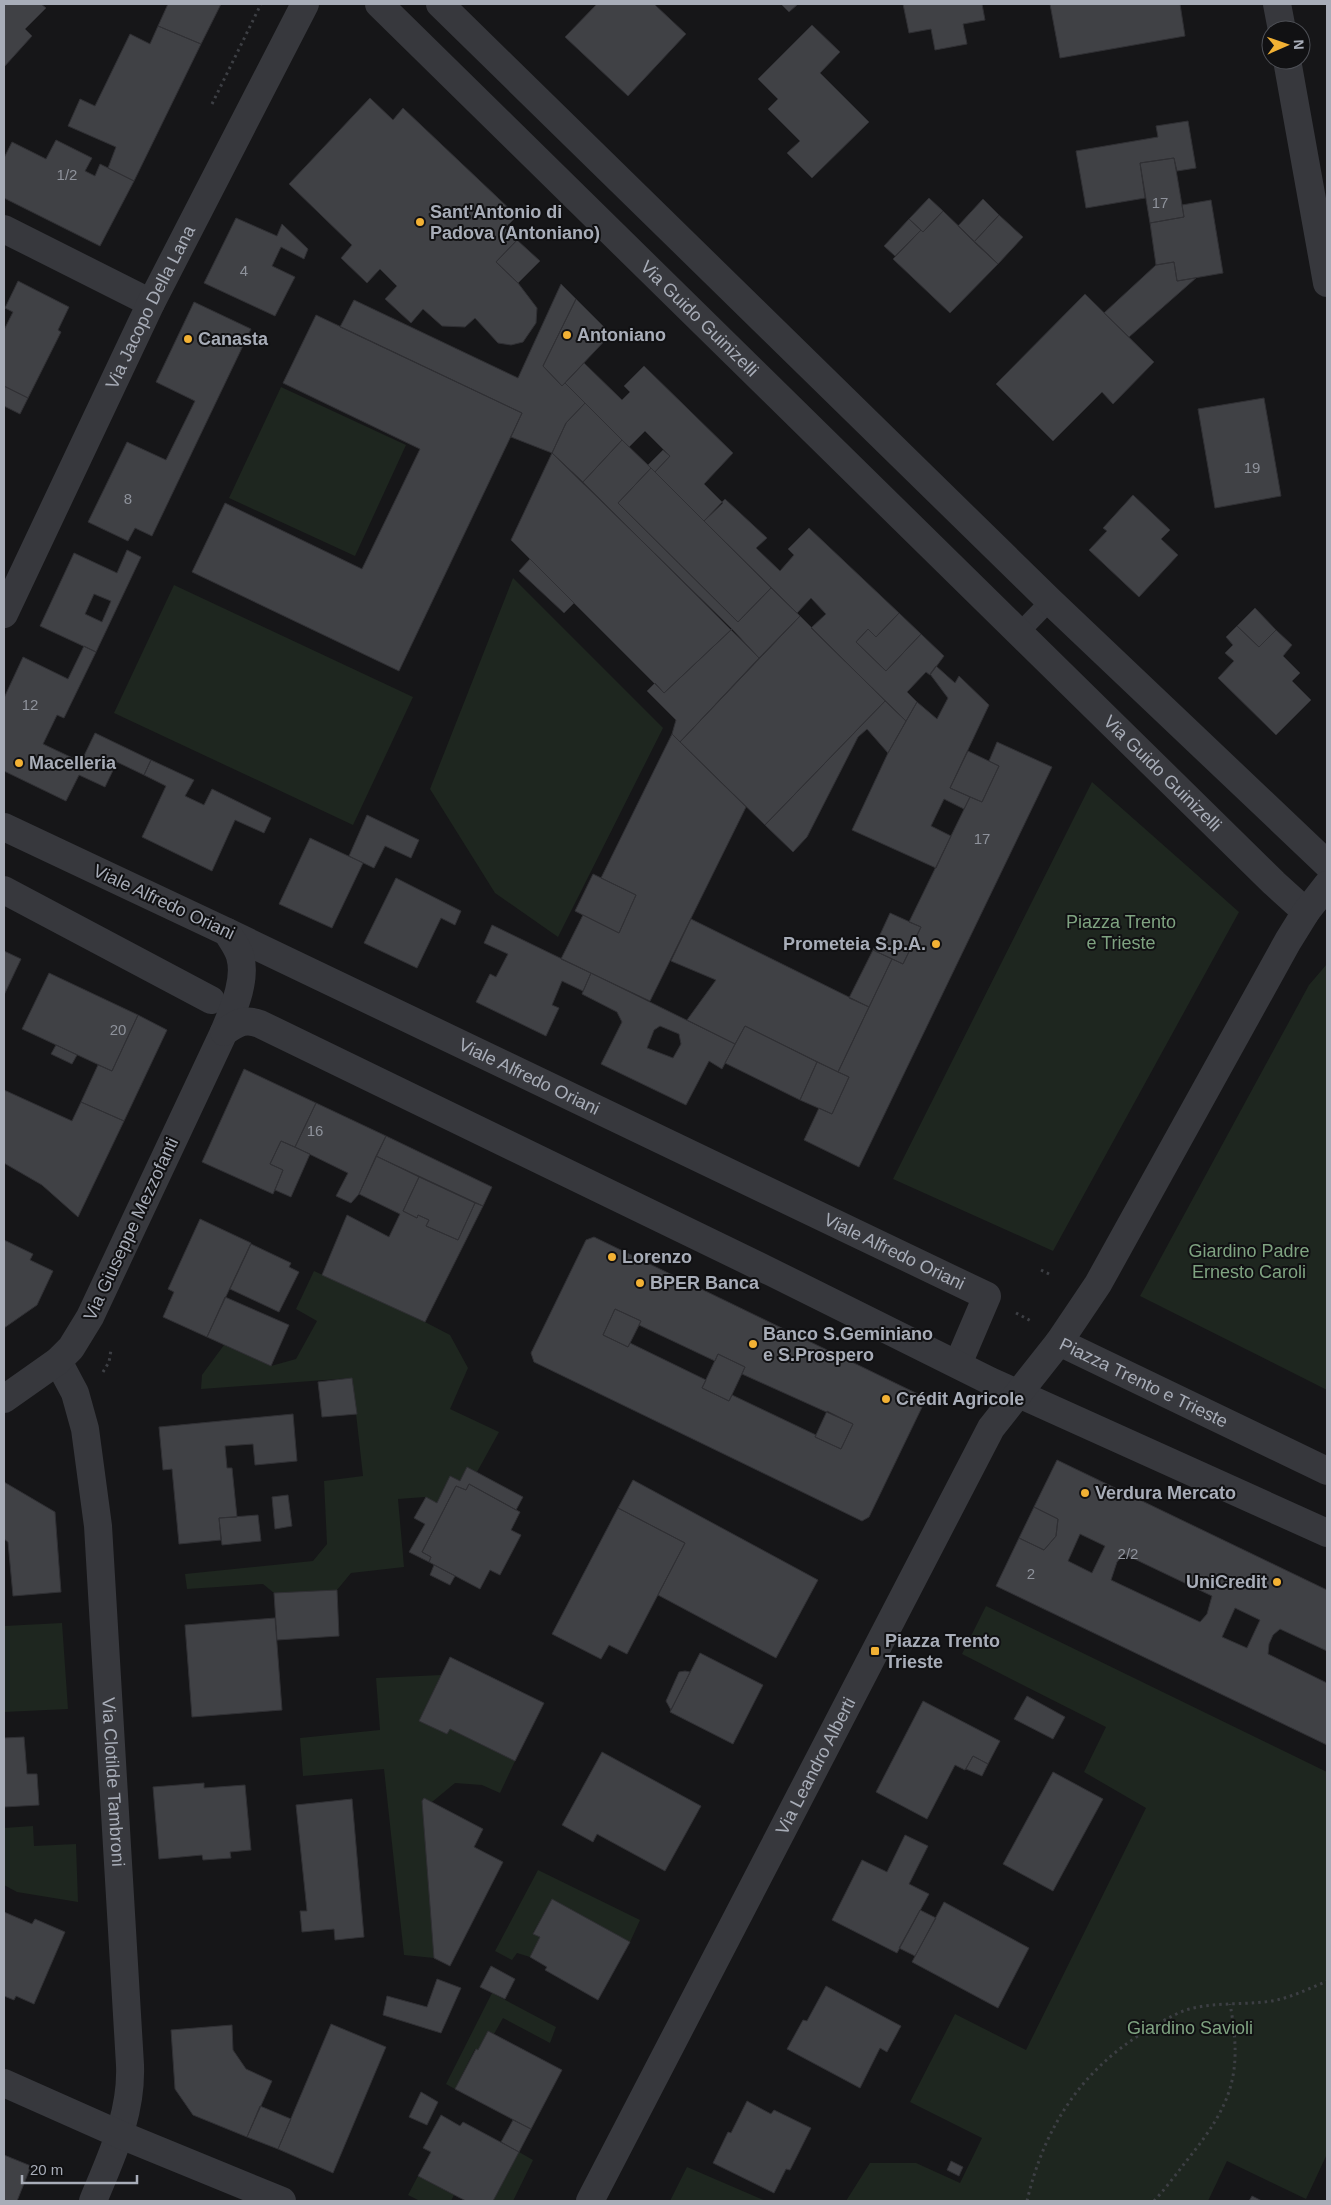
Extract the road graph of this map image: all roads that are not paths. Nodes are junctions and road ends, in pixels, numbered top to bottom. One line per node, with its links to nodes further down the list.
1 (305, 4): 9 (street, Via Jacopo Della Lana)
2 (379, 4): 12 (street, Via Guido Guinizelli)
3 (440, 4): 10 (street)
4 (1277, 4): 5 (street)
5 (1280, 20)
6 (1289, 70): 8 (street)
7 (4, 229): 9 (street)
8 (1327, 283)
9 (151, 303): 11 (street, Via Jacopo Della Lana)
10 (1050, 601): 12 (lane); 14 (street)
11 (4, 614)
12 (1019, 633): 17 (street, Via Guido Guinizelli)
13 (4, 827): 18 (street, Viale Alfredo Oriani)
14 (1327, 864)
15 (1327, 885): 17 (street, Piazza Trento e Trieste)
16 (4, 890): 19 (street)
17 (1306, 912): 21 (street, Piazza Trento e Trieste)
18 (227, 932): 20 (street, Via Giuseppe Mezzofanti); 23 (street, Viale Alfredo Oriani)
19 (211, 1000)
20 (224, 1032): 22 (street, Via Giuseppe Mezzofanti); 23 (street)
21 (1059, 1342): 24 (street, Via Leandro Alberti); 26 (street, Piazza Trento e Trieste)
22 (58, 1361): 25 (street, Via Giuseppe Mezzofanti); 29 (street, Via Clotilde Tambroni)
23 (958, 1364): 24 (street)
24 (1019, 1394): 27 (street); 32 (street, Via Leandro Alberti)
25 (4, 1399)
26 (1327, 1471)
27 (1327, 1533)
28 (4, 2083): 29 (street)
29 (120, 2135): 30 (street, Via Clotilde Tambroni); 31 (street)
30 (93, 2201)
31 (282, 2201)
32 (590, 2201)

